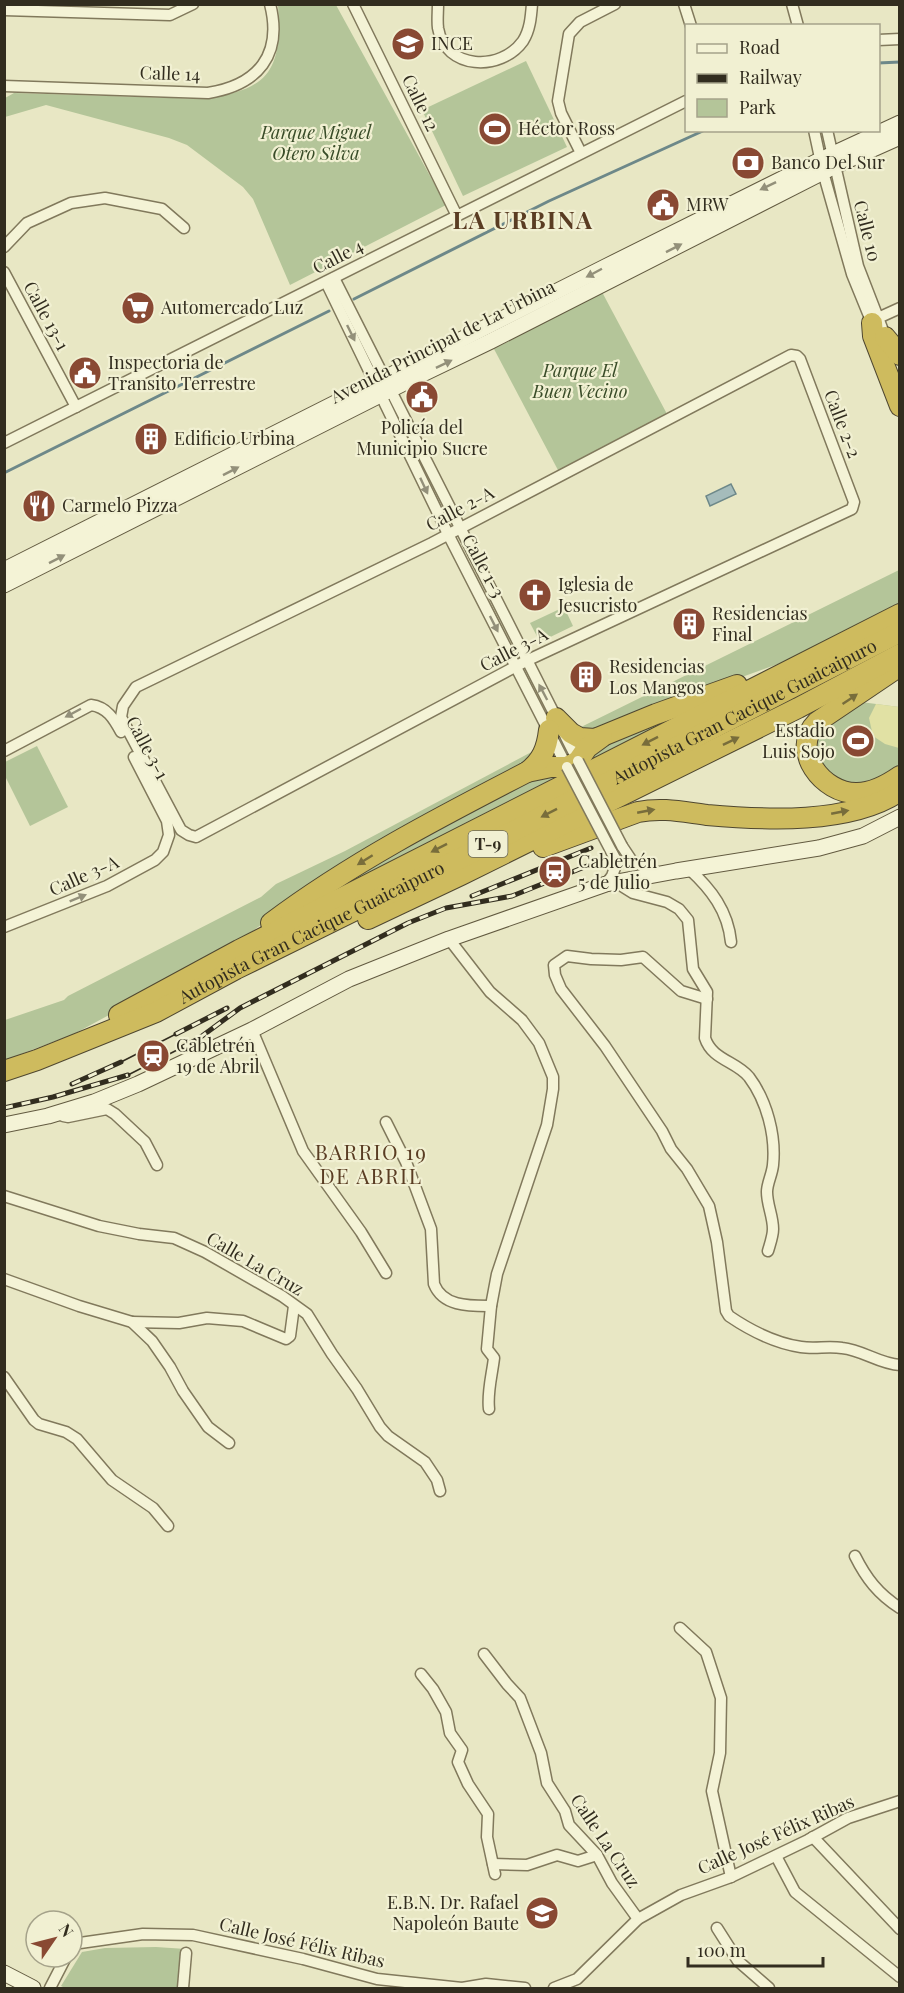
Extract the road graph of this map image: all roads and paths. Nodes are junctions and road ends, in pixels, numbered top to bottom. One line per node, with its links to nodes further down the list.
1 (193, 4): 9 (street)
2 (270, 4): 14 (street, Calle 14)
3 (353, 4): 22 (street, Calle 12)
4 (438, 4): 5 (street)
5 (532, 4)
6 (615, 4): 20 (street)
7 (684, 4): 10 (street)
8 (792, 4): 11 (street)
9 (4, 10)
10 (690, 24)
11 (797, 24)
12 (900, 39): 13 (street)
13 (880, 40)
14 (4, 86)
15 (685, 102): 20 (street, Calle 4)
16 (900, 123): 21 (main road, Avenida Principal de La Urbina)
17 (815, 132): 21 (street, Calle 10)
18 (827, 132): 21 (street, Calle 10)
19 (900, 137): 21 (main road, Avenida Principal de La Urbina)
20 (581, 153): 22 (street, Calle 4)
21 (828, 163): 28 (street, Calle 10); 33 (main road, Avenida Principal de La Urbina)
22 (457, 216): 26 (street, Calle 4)
23 (184, 228): 24 (street)
24 (4, 247)
25 (4, 272): 35 (street, Calle 13-1)
26 (330, 280): 33 (street, Calle 1-3); 35 (street, Calle 4)
27 (900, 308): 28 (street)
28 (878, 326): 29 (highway); 31 (highway); 32 (highway); 34 (highway)
29 (900, 355)
30 (797, 356): 37 (street, Calle 2-2); 38 (street, Calle 2-A)
31 (900, 369)
32 (900, 384)
33 (384, 386): 38 (street, Calle 1-3); 39 (street, Calle 1-3, one-way to 39); 40 (main road, Avenida Principal de La Urbina); 41 (main road, Avenida Principal de La Urbina, one-way to 33)
34 (900, 405)
35 (76, 407): 36 (street, Calle 4)
36 (4, 443)
37 (854, 506): 44 (street, Calle 3-A)
38 (459, 528): 39 (street, Calle 2-A); 44 (street, Calle 1-3)
39 (448, 534): 45 (street, Calle 1-3, one-way to 45); 56 (street, Calle 2-A)
40 (4, 570)
41 (4, 585)
42 (899, 618): 47 (highway); 68 (highway, Autopista Gran Cacique Guaicaipuro / T-9, one-way to 68)
43 (900, 654): 61 (highway, Autopista Gran Cacique Guaicaipuro / T-9, one-way to 43)
44 (526, 661): 45 (street, Calle 3-A); 48 (street, Calle 1-3, one-way to 44)
45 (516, 666): 48 (street, Calle 1-3); 56 (street, Calle 3-A)
46 (900, 666): 53 (highway, one-way to 46)
47 (777, 677): 49 (highway); 65 (highway, one-way to 65)
48 (553, 724): 49 (highway); 51 (street, Calle 1-3); 52 (highway)
49 (602, 736): 51 (highway)
50 (4, 751): 57 (street, Calle 3-1, one-way to 50)
51 (572, 764): 52 (highway); 59 (street, bridge); 60 (street, bridge)
52 (527, 772): 65 (highway, one-way to 65)
53 (900, 776)
54 (900, 791): 61 (highway, one-way to 54)
55 (900, 817): 58 (main road)
56 (196, 837)
57 (168, 842): 62 (street, Calle 3-A, one-way to 57)
58 (689, 869): 59 (main road); 64 (street)
59 (658, 874): 60 (main road)
60 (611, 883): 63 (main road); 66 (street)
61 (434, 888): 70 (highway, Autopista Gran Cacique Guaicaipuro / T-9)
62 (4, 927)
63 (449, 939): 67 (main road); 80 (street)
64 (731, 942)
65 (239, 950): 68 (highway)
66 (707, 999): 76 (street); 82 (street)
67 (252, 1030): 71 (main road); 77 (street)
68 (71, 1046): 69 (highway, Autopista Gran Cacique Guaicaipuro / T-9)
69 (4, 1071)
70 (4, 1081)
71 (54, 1114): 73 (main road); 74 (street)
72 (386, 1122): 80 (street)
73 (4, 1125)
74 (157, 1165)
75 (4, 1196): 79 (street, Calle La Cruz)
76 (768, 1251)
77 (386, 1273)
78 (4, 1279): 81 (street)
79 (294, 1306): 81 (street); 86 (street, Calle La Cruz)
80 (491, 1306): 84 (street)
81 (132, 1322): 85 (street)
82 (900, 1365)
83 (4, 1377): 87 (street)
84 (489, 1409)
85 (229, 1443)
86 (440, 1491)
87 (168, 1526)
88 (855, 1556): 89 (street)
89 (900, 1608)
90 (680, 1628): 97 (street)
91 (484, 1654): 95 (street, Calle La Cruz)
92 (421, 1674): 95 (street)
93 (900, 1801): 94 (street, Calle José Félix Ribas)
94 (813, 1837): 96 (street, Calle José Félix Ribas); 100 (street)
95 (597, 1856): 98 (street, Calle La Cruz)
96 (776, 1856): 97 (street, Calle José Félix Ribas); 105 (street)
97 (731, 1877): 98 (street, Calle José Félix Ribas)
98 (638, 1919): 112 (street, Calle José Félix Ribas)
99 (717, 1928): 113 (street)
100 (900, 1929)
101 (84, 1942): 111 (street, Calle José Félix Ribas)
102 (186, 1953): 110 (street)
103 (60, 1969): 109 (street)
104 (4, 1973): 108 (main road)
105 (900, 1977)
106 (4, 1984): 107 (main road)
107 (13, 1989)
108 (33, 1989)
109 (50, 1989)
110 (183, 1989)
111 (525, 1989)
112 (554, 1989)
113 (769, 1989)

